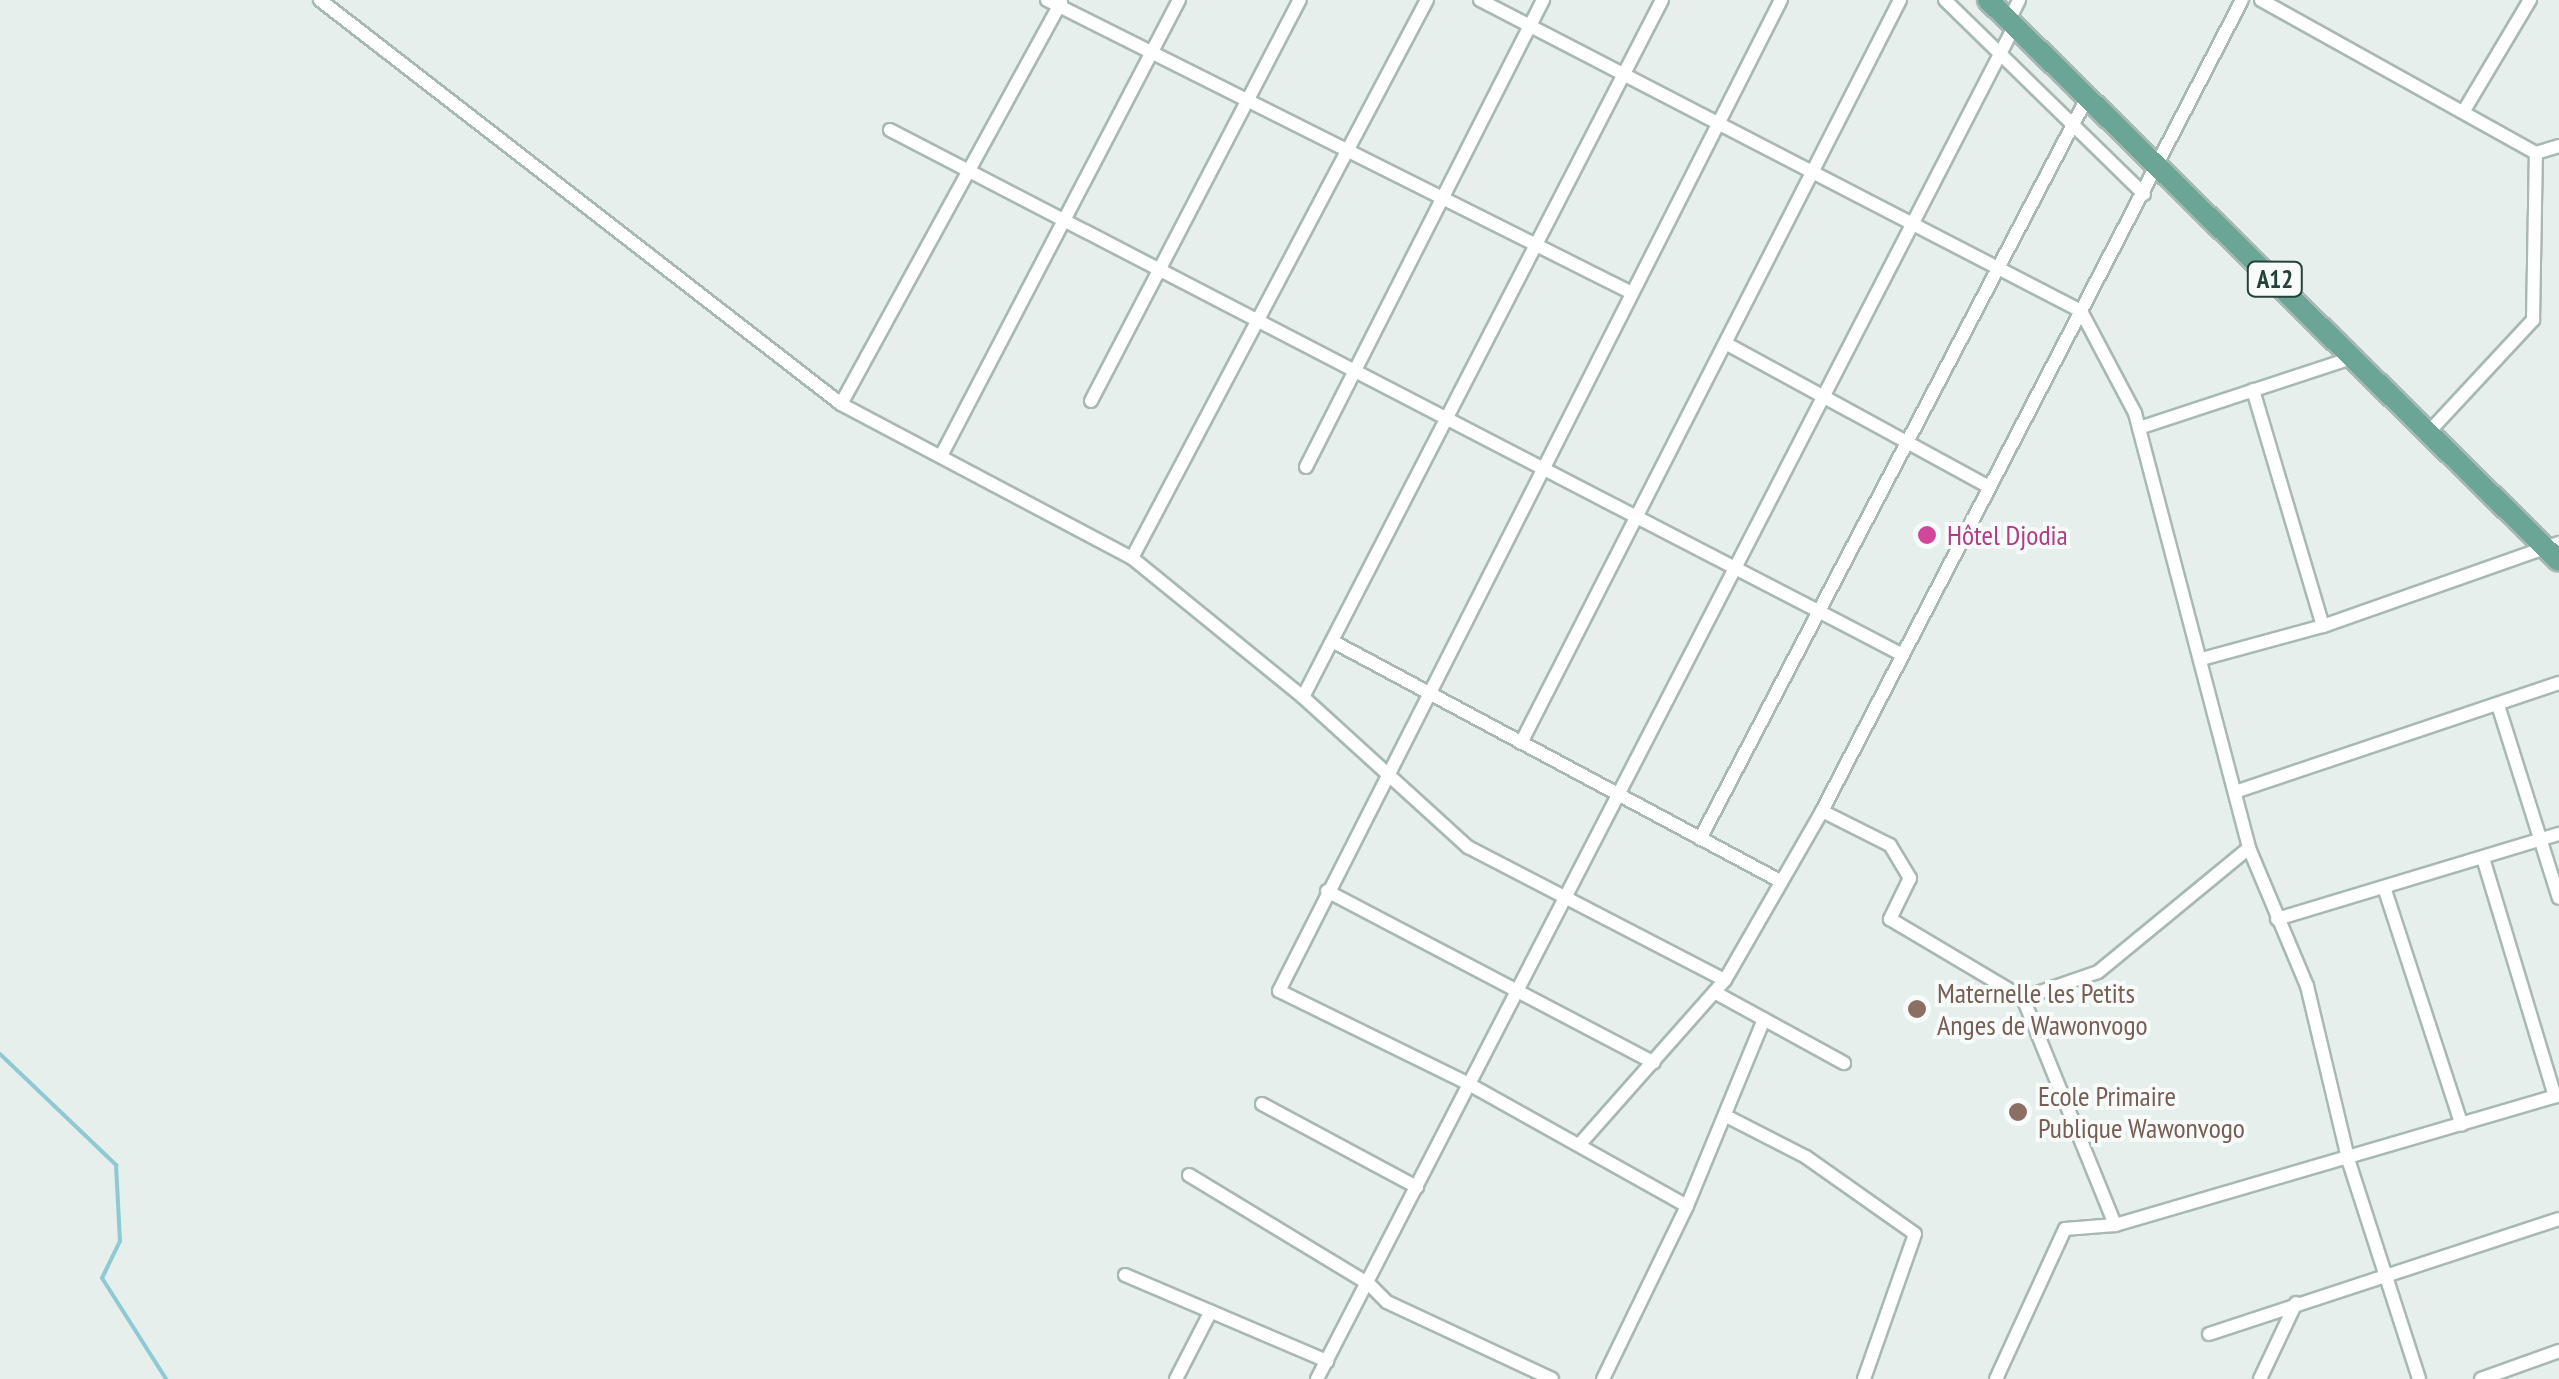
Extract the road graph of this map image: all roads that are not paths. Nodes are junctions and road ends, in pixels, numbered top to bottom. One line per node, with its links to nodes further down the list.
1 (320, 0): 50 (street)
2 (1179, 0): 19 (street)
3 (1300, 0): 23 (street)
4 (1427, 0): 29 (street)
5 (1480, 0): 18 (street)
6 (1543, 0): 18 (street)
7 (1662, 0): 21 (street)
8 (1780, 0): 25 (street)
9 (1900, 0): 33 (street)
10 (1945, 0): 20 (street)
11 (1988, 0): 17 (main road, A12)
12 (2019, 0): 17 (street)
13 (2242, 0): 31 (street)
14 (2261, 0): 24 (street)
15 (2530, 0): 24 (street)
16 (1056, 2): 19 (street); 32 (street)
17 (2012, 22): 20 (street); 22 (main road, A12)
18 (1530, 26): 21 (street); 35 (street)
19 (1153, 51): 23 (street); 36 (street)
20 (2001, 56): 26 (street); 37 (street)
21 (1625, 76): 25 (street); 38 (street)
22 (2088, 96): 26 (street); 31 (main road, A12)
23 (1250, 100): 29 (street); 40 (street)
24 (2465, 109): 30 (street)
25 (1718, 123): 33 (street); 41 (street)
26 (2070, 124): 34 (street); 39 (street)
27 (890, 130): 32 (street)
28 (2559, 146): 30 (street)
29 (1349, 151): 35 (street); 43 (street)
30 (2536, 154): 53 (street)
31 (2162, 166): 34 (street); 45 (main road, A12)
32 (968, 172): 36 (street); 50 (street)
33 (1816, 174): 37 (street); 44 (street)
34 (2144, 194): 42 (street)
35 (1443, 200): 38 (street); 46 (street)
36 (1066, 222): 40 (street); 55 (street)
37 (1910, 222): 39 (street); 48 (street)
38 (1540, 246): 41 (street); 51 (street)
39 (1994, 266): 42 (street); 54 (street)
40 (1160, 270): 43 (street); 49 (street)
41 (1632, 292): 57 (street)
42 (2081, 311): 52 (street); 58 (street)
43 (1253, 318): 46 (street); 61 (street)
44 (1726, 344): 48 (street); 59 (street)
45 (2352, 358): 47 (street); 53 (main road, A12)
46 (1356, 371): 51 (street); 56 (street)
47 (2253, 390): 52 (street); 64 (street)
48 (1820, 398): 54 (street); 62 (street)
49 (1091, 400)
50 (841, 404): 55 (street)
51 (1448, 419): 57 (street); 65 (street)
52 (2139, 428): 67 (street)
53 (2427, 434): 60 (main road, A12)
54 (1906, 444): 58 (street); 63 (street)
55 (941, 456): 61 (street)
56 (1306, 467)
57 (1542, 468): 59 (street); 69 (street)
58 (1990, 487): 66 (street)
59 (1636, 517): 62 (street); 72 (street)
60 (2554, 551): 64 (street)
61 (1132, 558): 70 (street)
62 (1733, 567): 63 (street); 75 (street)
63 (1822, 613): 66 (street); 78 (street)
64 (2322, 626): 67 (street)
65 (1332, 641): 69 (street); 70 (street)
66 (1902, 655): 76 (street)
67 (2202, 659): 74 (street)
68 (2559, 684): 71 (street)
69 (1430, 694): 72 (street); 73 (street)
70 (1303, 697): 73 (street)
71 (2498, 705): 74 (street); 79 (street)
72 (1521, 742): 75 (street)
73 (1385, 771): 84 (street); 85 (street)
74 (2235, 792): 80 (street)
75 (1616, 794): 78 (street); 85 (street)
76 (1822, 811): 82 (street); 91 (street)
77 (2559, 834): 79 (street)
78 (1700, 839): 82 (street)
79 (2541, 840): 81 (street); 86 (street)
80 (2249, 848): 87 (street); 91 (street)
81 (2483, 858): 83 (street); 96 (street)
82 (1782, 882): 88 (street)
83 (2384, 887): 87 (street); 99 (street)
84 (1327, 891): 89 (street); 95 (street)
85 (1563, 892): 88 (street); 89 (street)
86 (2559, 898)
87 (2277, 919): 101 (street)
88 (1726, 980): 90 (street)
89 (1513, 991): 93 (street); 95 (street)
90 (1716, 993): 92 (street); 93 (street)
91 (2023, 998): 106 (street)
92 (1764, 1019): 94 (street); 98 (street)
93 (1654, 1063): 100 (street)
94 (1844, 1063)
95 (1467, 1082): 100 (street); 103 (street)
96 (2557, 1095): 99 (street)
97 (1262, 1104): 103 (street)
98 (1726, 1116): 104 (street); 119 (street)
99 (2462, 1126): 101 (street)
100 (1579, 1145): 104 (street)
101 (2349, 1162): 106 (street); 108 (street)
102 (1188, 1176): 109 (street)
103 (1417, 1186): 109 (street)
104 (1687, 1206): 118 (street)
105 (2559, 1219): 108 (street)
106 (2115, 1225): 120 (street)
107 (1125, 1274): 111 (street)
108 (2384, 1276): 110 (street); 122 (street)
109 (1369, 1284): 114 (street); 115 (street)
110 (2296, 1303): 112 (street); 121 (street)
111 (1211, 1311): 114 (street); 116 (street)
112 (2209, 1334)
113 (2559, 1351): 123 (street)
114 (1326, 1361): 117 (street)
115 (1544, 1378)
116 (1176, 1379)
117 (1317, 1379)
118 (1602, 1379)
119 (1864, 1379)
120 (1996, 1379)
121 (2260, 1379)
122 (2419, 1379)
123 (2481, 1379)

